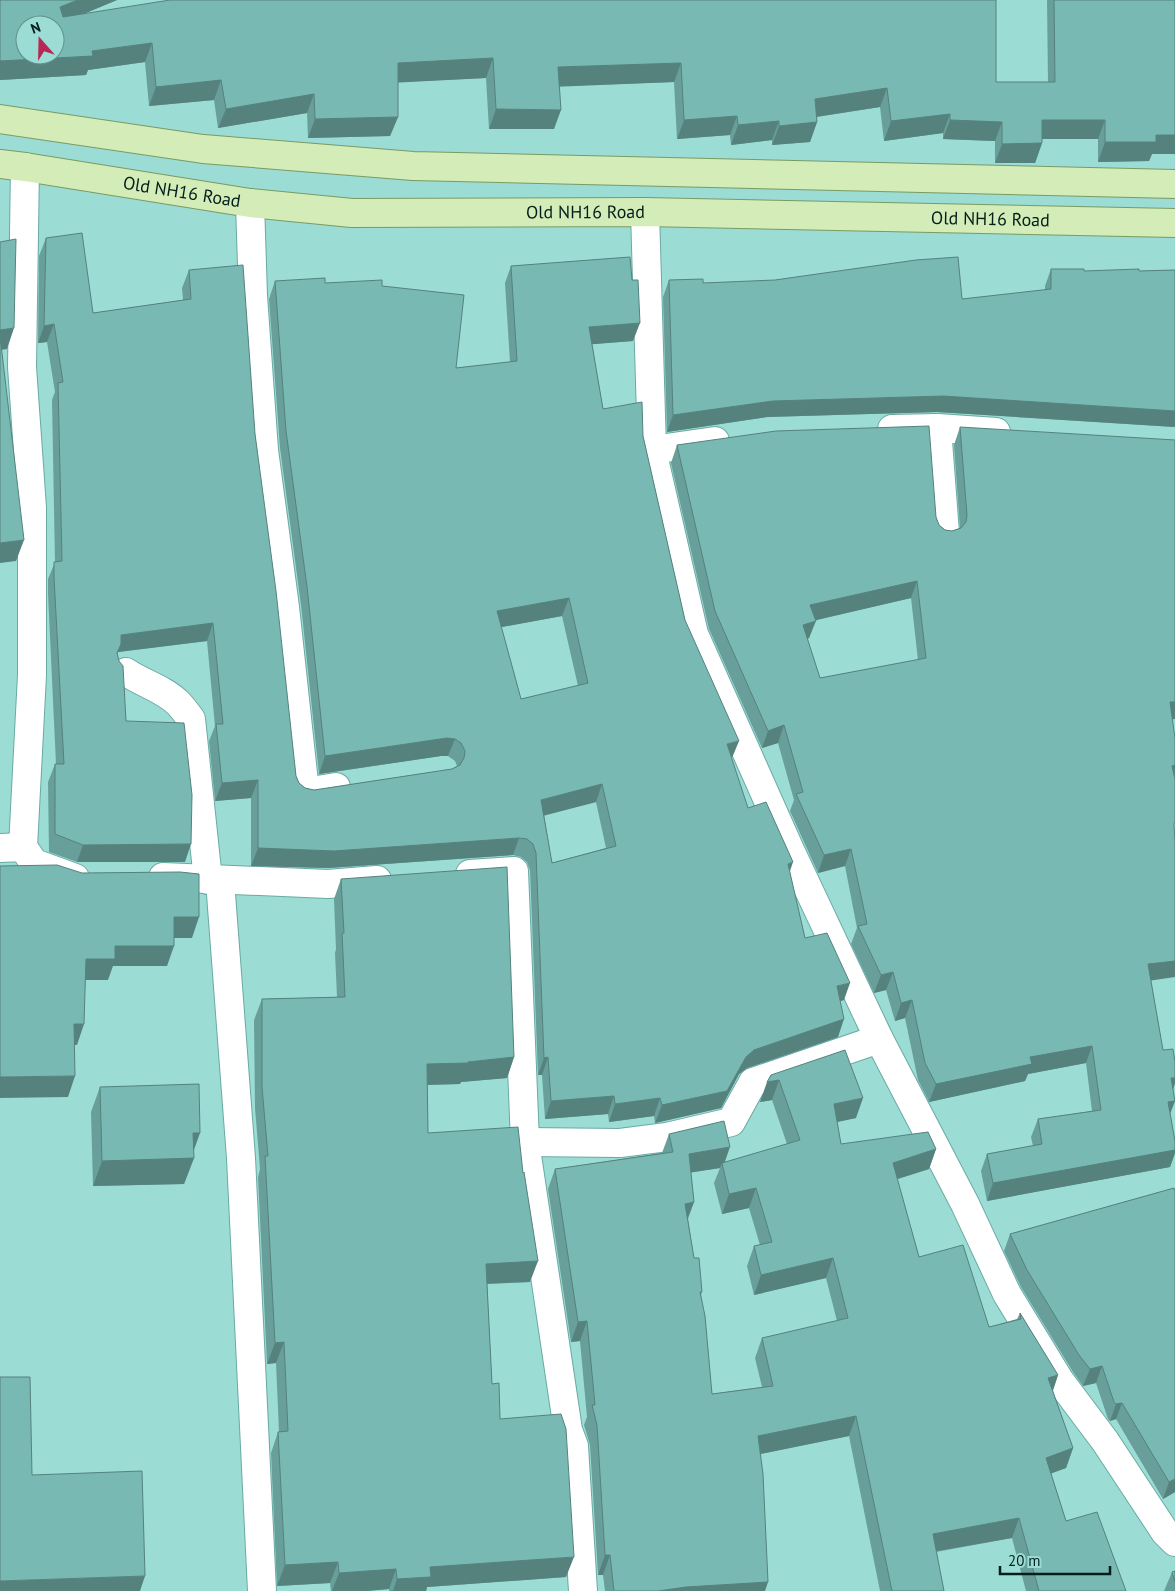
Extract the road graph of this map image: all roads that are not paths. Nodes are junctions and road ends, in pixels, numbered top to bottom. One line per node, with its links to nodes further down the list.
1 (0, 119): 3 (main road)
2 (13, 165): 4 (main road, Old NH16 Road); 7 (street)
3 (1175, 184)
4 (250, 203): 5 (main road, Old NH16 Road); 15 (street)
5 (645, 212): 6 (main road, Old NH16 Road); 12 (street)
6 (1175, 223)
7 (11, 370): 16 (street)
8 (937, 428): 9 (street); 10 (street); 13 (street)
9 (867, 430)
10 (1016, 434)
11 (739, 437): 12 (street)
12 (652, 450): 22 (street)
13 (945, 534)
14 (126, 672): 21 (street)
15 (364, 783)
16 (12, 848): 19 (street)
17 (446, 875): 23 (street)
18 (143, 877): 21 (street)
19 (104, 878)
20 (397, 879): 21 (street)
21 (214, 880): 25 (street)
22 (879, 1039): 23 (street); 24 (street)
23 (525, 1142): 26 (street)
24 (1175, 1542)
25 (262, 1591)
26 (583, 1591)

